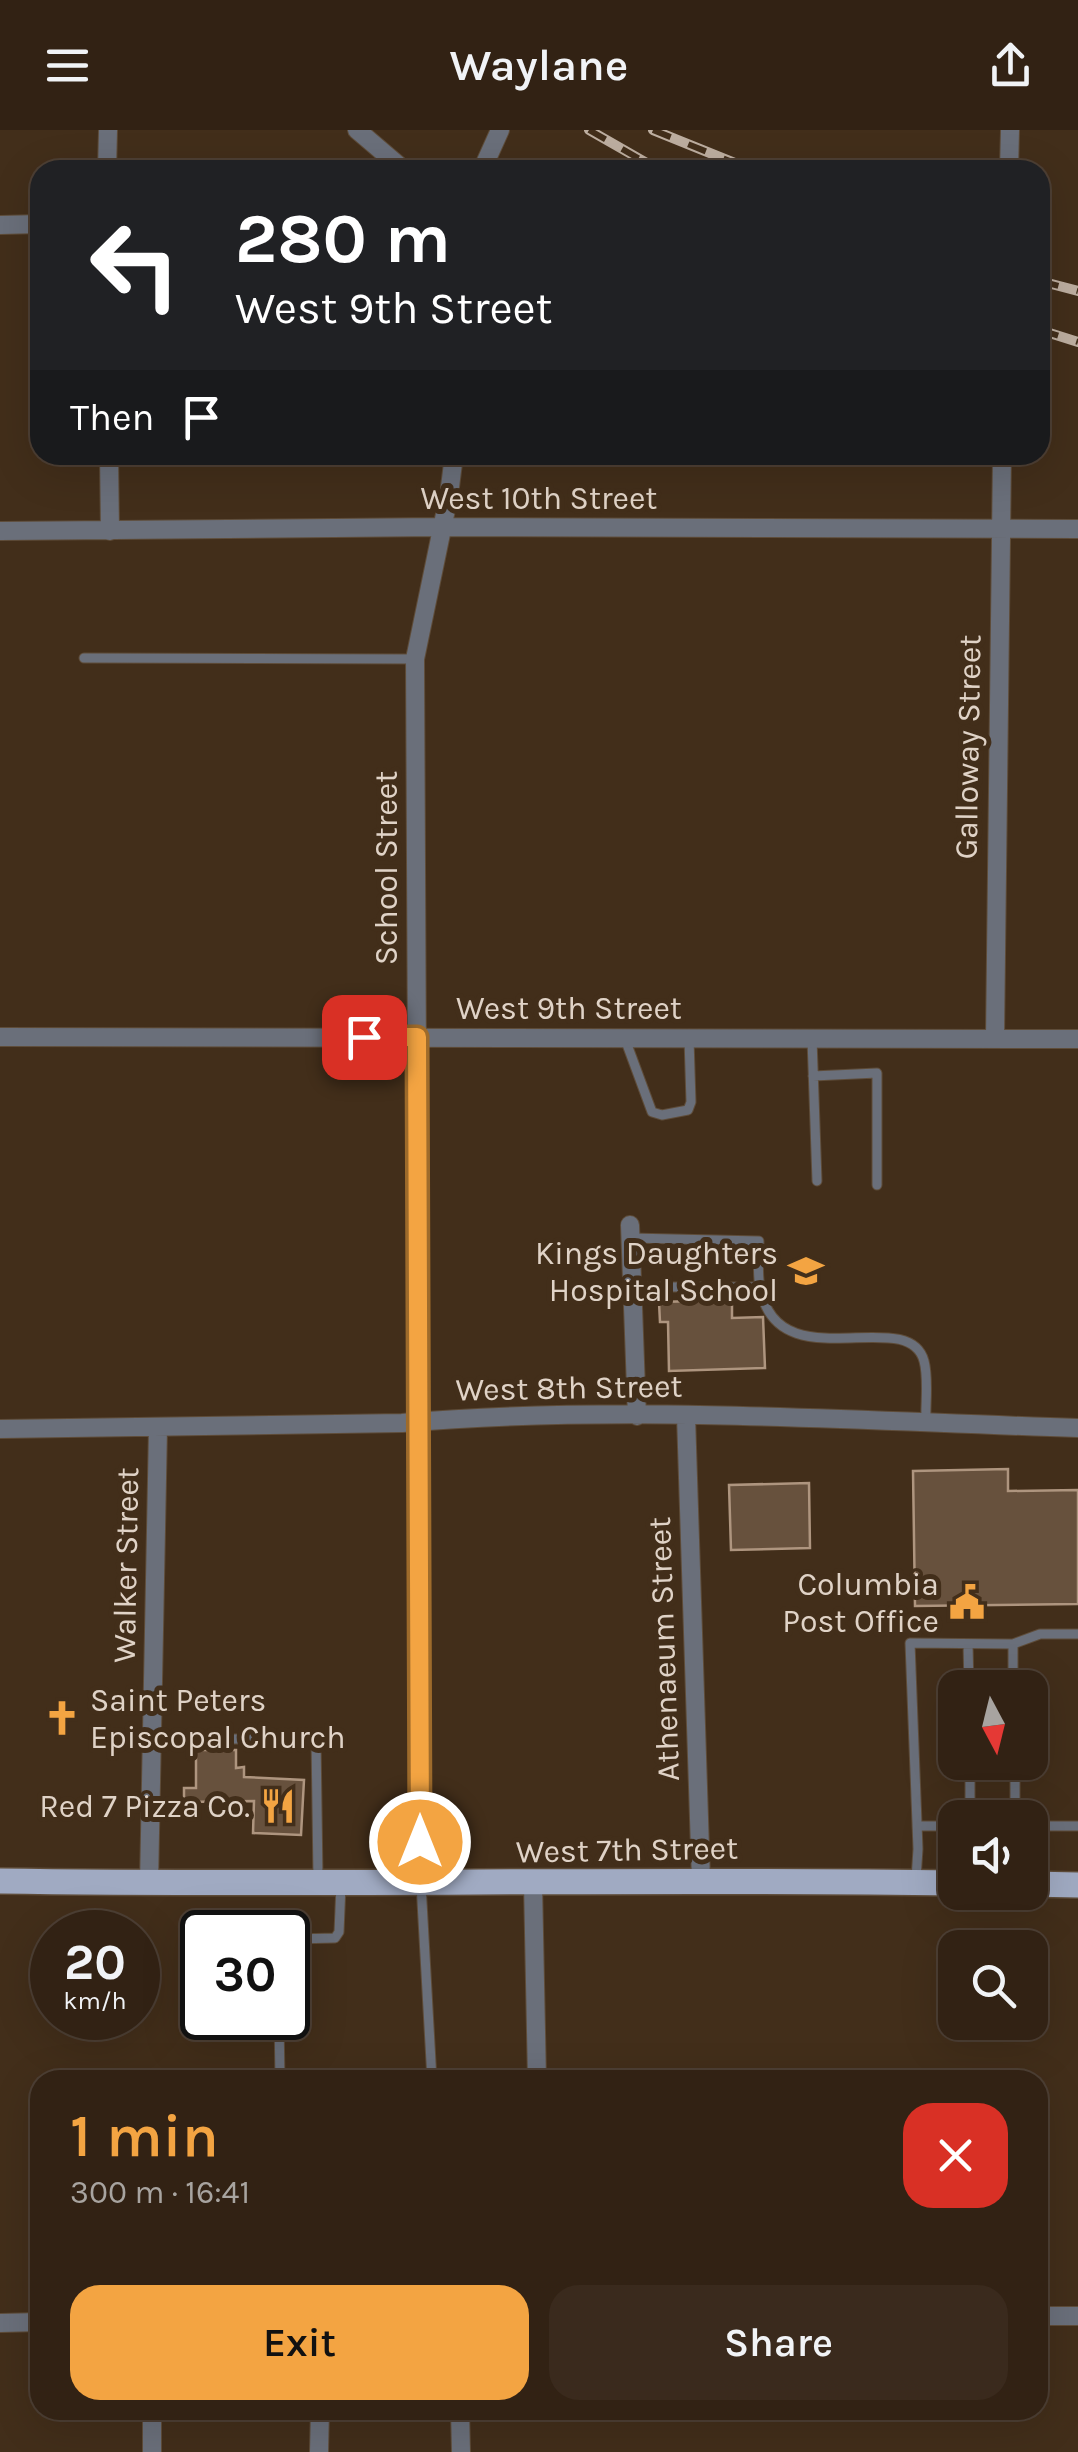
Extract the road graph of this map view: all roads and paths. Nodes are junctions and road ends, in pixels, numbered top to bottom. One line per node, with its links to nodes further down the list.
1 (108, 130): 5 (street)
2 (356, 130): 6 (street)
3 (500, 130): 7 (street)
4 (1010, 130): 8 (street)
5 (108, 160)
6 (392, 160)
7 (486, 160)
8 (1009, 160)
9 (30, 224): 10 (street)
10 (0, 225)
11 (110, 465): 18 (street)
12 (453, 465): 14 (street, School Street)
13 (1002, 465): 15 (street, Galloway Street)
14 (440, 527): 15 (street, West 10th Street); 18 (street, West 10th Street); 20 (street, School Street)
15 (1000, 528): 16 (street, West 10th Street); 26 (street, Galloway Street)
16 (1078, 529)
17 (0, 531): 18 (street, West 10th Street)
18 (110, 531)
19 (84, 658): 20 (lane)
20 (414, 659): 22 (street, School Street)
21 (0, 1037): 22 (street, West 9th Street)
22 (417, 1037): 23 (street, West 9th Street); 36 (street, School Street)
23 (624, 1037): 24 (street, West 9th Street); 24 (lane)
24 (689, 1039): 25 (street, West 9th Street)
25 (812, 1039): 26 (street, West 9th Street); 28 (lane)
26 (995, 1039): 27 (street, West 9th Street)
27 (1078, 1039)
28 (813, 1076): 29 (lane); 30 (lane)
29 (817, 1180)
30 (877, 1185)
31 (630, 1231): 32 (street); 33 (lane)
32 (633, 1287): 33 (lane); 34 (street)
33 (760, 1287): 37 (lane)
34 (637, 1416): 35 (street, West 8th Street); 36 (street, West 8th Street)
35 (686, 1416): 37 (street, West 8th Street); 51 (street, Athenaeum Street)
36 (419, 1422): 38 (street, West 8th Street); 57 (street, School Street)
37 (926, 1423): 39 (street, West 8th Street)
38 (158, 1428): 40 (street, West 8th Street); 46 (street, Walker Street)
39 (1078, 1428)
40 (0, 1429)
41 (1078, 1634): 43 (lane)
42 (968, 1644): 43 (lane); 44 (lane); 47 (lane)
43 (1013, 1644): 45 (lane)
44 (968, 1670)
45 (1013, 1670)
46 (152, 1739): 53 (lane); 56 (street, Walker Street)
47 (917, 1826): 48 (lane); 54 (lane)
48 (938, 1826)
49 (1048, 1826): 50 (lane)
50 (1078, 1826)
51 (701, 1880): 54 (main road, West 7th Street); 58 (main road, West 7th Street)
52 (0, 1881): 56 (main road, West 7th Street)
53 (330, 1882): 56 (main road, West 7th Street); 57 (main road, West 7th Street); 61 (lane)
54 (916, 1883): 55 (main road, West 7th Street)
55 (938, 1883)
56 (150, 1884)
57 (421, 1884): 58 (main road, West 7th Street); 64 (lane)
58 (533, 1884): 65 (street)
59 (1048, 1884): 60 (main road)
60 (1078, 1885)
61 (310, 1939)
62 (279, 2040): 63 (lane)
63 (280, 2070)
64 (431, 2070)
65 (537, 2070)
66 (1048, 2316): 67 (street)
67 (1078, 2316)
68 (0, 2322): 69 (street)
69 (30, 2322)
70 (152, 2420): 73 (street)
71 (320, 2420): 74 (street)
72 (460, 2420): 75 (street)
73 (152, 2452)
74 (320, 2452)
75 (461, 2452)

